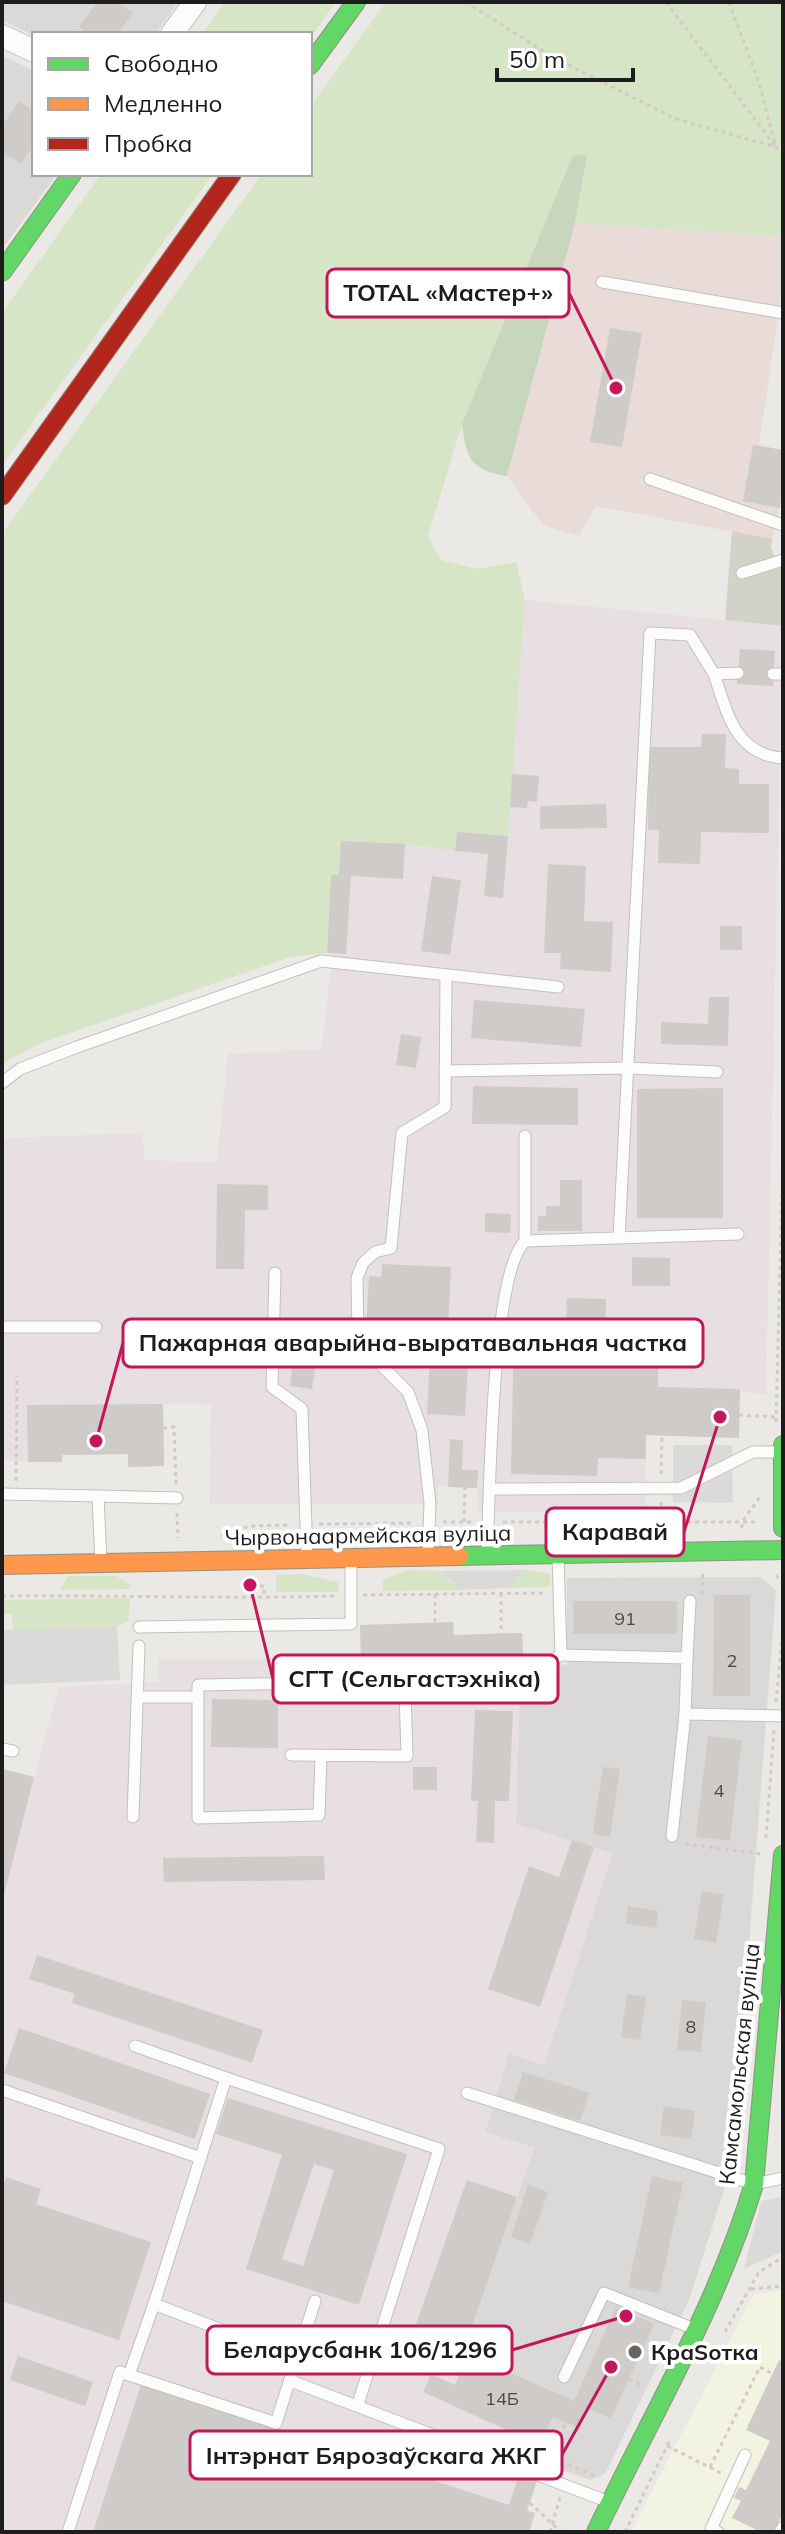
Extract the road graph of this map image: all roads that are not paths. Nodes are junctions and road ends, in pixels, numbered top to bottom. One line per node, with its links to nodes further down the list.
1 (195, 2): 3 (street)
2 (356, 2): 6 (main road)
3 (173, 32)
4 (2, 36): 5 (street)
5 (32, 50)
6 (312, 62)
7 (71, 176): 9 (main road)
8 (231, 176): 13 (main road)
9 (2, 272)
10 (602, 282): 11 (lane)
11 (783, 313)
12 (650, 479): 14 (lane)
13 (2, 496)
14 (783, 525)
15 (783, 560): 16 (lane)
16 (742, 573)
17 (738, 673): 18 (lane)
18 (714, 674): 19 (lane); 22 (lane)
19 (783, 758)
20 (446, 975): 21 (lane); 23 (lane); 25 (lane)
21 (558, 987)
22 (628, 1068): 23 (lane); 24 (lane); 28 (lane)
23 (446, 1071): 43 (lane)
24 (717, 1072)
25 (2, 1083)
26 (525, 1136): 29 (lane)
27 (738, 1234): 28 (lane)
28 (619, 1238): 29 (lane)
29 (525, 1241): 35 (lane)
30 (275, 1273): 45 (lane)
31 (2, 1327): 32 (lane)
32 (96, 1327)
33 (783, 1445): 34 (main road)
34 (783, 1452): 35 (lane); 39 (main road)
35 (491, 1489): 42 (lane)
36 (2, 1494): 37 (lane)
37 (98, 1496): 38 (lane); 46 (lane)
38 (177, 1498)
39 (783, 1528)
40 (783, 1550): 41 (main road, Чырвонаармейская вуліца)
41 (558, 1556): 42 (main road, Чырвонаармейская вуліца); 51 (lane)
42 (487, 1557): 43 (main road, Чырвонаармейская вуліца)
43 (428, 1559): 44 (main road, Чырвонаармейская вуліца)
44 (351, 1561): 45 (main road, Чырвонаармейская вуліца); 49 (lane)
45 (307, 1562): 46 (main road, Чырвонаармейская вуліца)
46 (101, 1564): 47 (main road, Чырвонаармейская вуліца)
47 (2, 1565)
48 (690, 1601): 52 (lane)
49 (139, 1627)
50 (139, 1646): 54 (lane)
51 (561, 1655): 52 (lane); 53 (lane)
52 (687, 1658): 56 (lane)
53 (405, 1691): 55 (lane); 59 (lane)
54 (137, 1697): 55 (lane); 60 (lane)
55 (198, 1697): 59 (lane)
56 (685, 1714): 57 (lane); 61 (lane)
57 (779, 1716)
58 (291, 1755): 59 (lane)
59 (321, 1756)
60 (133, 1817)
61 (672, 1836)
62 (774, 1855): 69 (main road, Камсамольская вуліца)
63 (135, 2046): 64 (lane)
64 (226, 2078): 67 (lane); 77 (lane)
65 (2, 2090): 67 (lane)
66 (467, 2093): 69 (lane)
67 (201, 2158): 71 (lane)
68 (783, 2178): 69 (lane)
69 (754, 2184): 72 (main road, Камсамольская вуліца)
70 (315, 2301): 73 (lane)
71 (154, 2304): 73 (lane); 74 (lane)
72 (697, 2330): 75 (lane); 79 (main road, Камсамольская вуліца)
73 (297, 2359): 76 (lane)
74 (129, 2375): 76 (lane); 80 (lane)
75 (564, 2377)
76 (291, 2381): 77 (lane)
77 (358, 2404): 79 (lane)
78 (745, 2455): 82 (lane)
79 (609, 2503): 81 (main road, Камсамольская вуліца)
80 (68, 2532)
81 (596, 2532)
82 (718, 2532)

